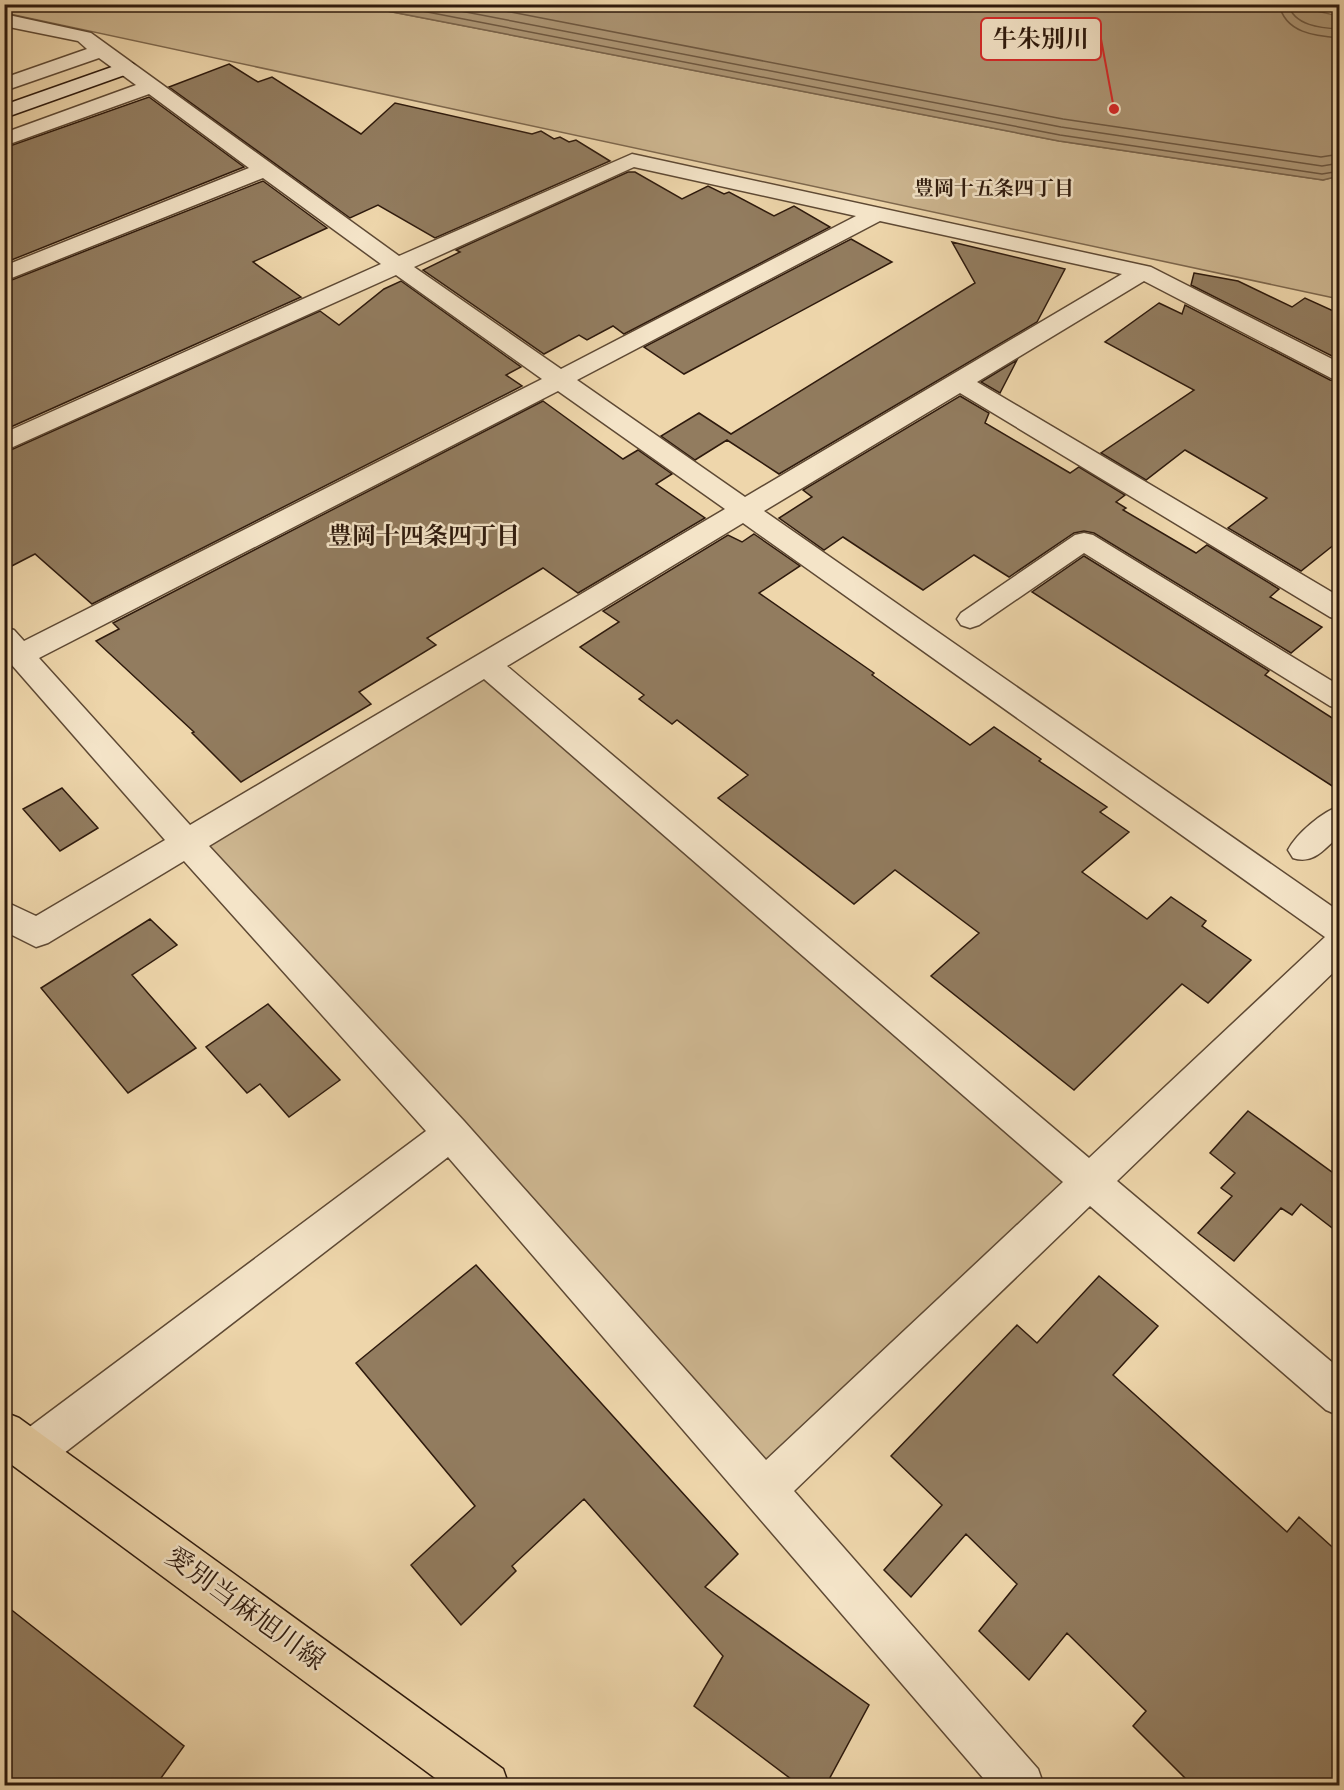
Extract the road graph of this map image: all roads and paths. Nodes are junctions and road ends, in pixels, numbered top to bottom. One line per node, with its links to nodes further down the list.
1 (4, 20): 2 (street)
2 (102, 50): 3 (street); 4 (street)
3 (126, 68): 5 (street); 6 (street)
4 (4, 85)
5 (152, 86): 7 (street); 8 (street)
6 (4, 112)
7 (4, 140)
8 (265, 170): 10 (street); 12 (street)
9 (876, 214): 10 (street); 11 (street); 14 (street)
10 (398, 266): 14 (street); 16 (street)
11 (1143, 272): 13 (street); 15 (street)
12 (4, 274)
13 (1340, 373)
14 (559, 380): 17 (street); 20 (street)
15 (958, 381): 17 (street); 18 (street)
16 (4, 443)
17 (746, 511): 21 (street); 27 (street)
18 (1340, 610)
19 (970, 619): 22 (lane)
20 (12, 646): 24 (street)
21 (486, 665): 24 (street); 30 (street)
22 (1340, 699)
23 (1340, 817): 25 (lane)
24 (187, 843): 26 (street); 29 (street)
25 (1303, 850)
26 (4, 914)
27 (1340, 930)
28 (1340, 944): 30 (street)
29 (451, 1133): 32 (street); 33 (street)
30 (1091, 1182): 31 (street); 33 (street)
31 (1340, 1396)
32 (18, 1442): 34 (main road, 愛別当麻旭川線)
33 (765, 1490): 35 (street)
34 (470, 1781)
35 (1021, 1785)

